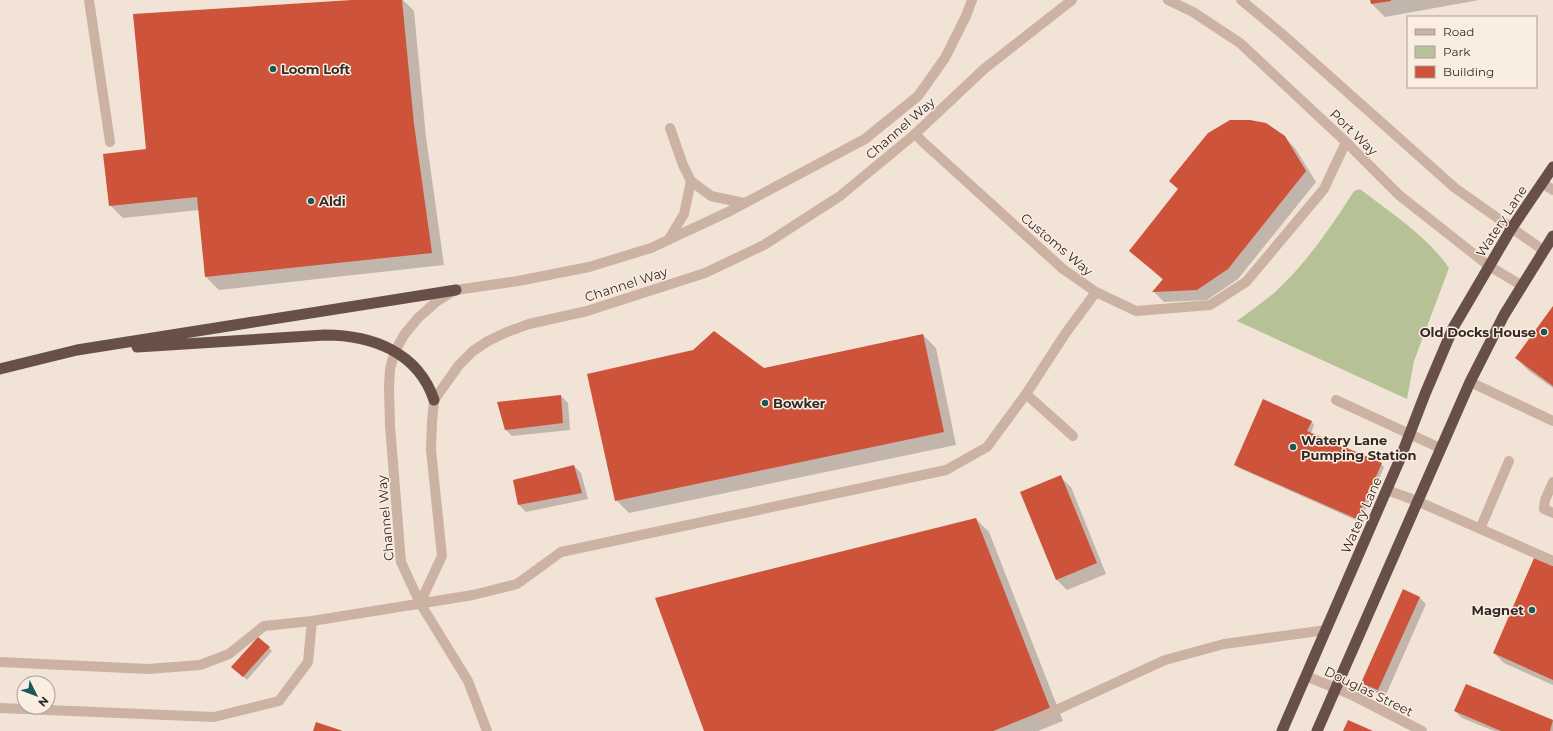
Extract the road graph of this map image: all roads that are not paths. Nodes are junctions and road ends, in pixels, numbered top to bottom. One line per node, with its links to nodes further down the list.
1 (89, 0): 8 (street)
2 (972, 0): 14 (street, Channel Way)
3 (1072, 0): 7 (street, Channel Way)
4 (1168, 0): 9 (street, Port Way)
5 (1241, 0): 15 (street, Port Way)
6 (670, 128): 11 (street)
7 (915, 134): 22 (street, Customs Way); 28 (street, Channel Way)
8 (110, 142)
9 (1346, 142): 19 (street, Port Way); 22 (street, Customs Way)
10 (1553, 167): 12 (highway, Watery Lane)
11 (691, 181): 14 (street); 17 (street)
12 (1542, 183): 13 (street); 15 (highway, Watery Lane)
13 (1553, 190)
14 (744, 203): 17 (street, Channel Way)
15 (1511, 229): 18 (street, Port Way); 19 (highway, Watery Lane)
16 (1553, 236): 18 (highway)
17 (669, 240): 21 (street, Channel Way)
18 (1543, 250): 20 (highway)
19 (1489, 266): 20 (street, Port Way); 31 (highway, Watery Lane)
20 (1521, 285): 26 (highway)
21 (456, 290): 23 (highway); 24 (street, Channel Way)
22 (1096, 292): 27 (street)
23 (77, 350): 24 (highway); 25 (highway)
24 (395, 351): 28 (highway); 41 (street, Channel Way)
25 (0, 369)
26 (1470, 382): 30 (street); 33 (highway)
27 (1026, 394): 32 (street); 41 (street)
28 (434, 400): 41 (street)
29 (1336, 400): 31 (street)
30 (1553, 421)
31 (1410, 434): 33 (street); 36 (highway, Watery Lane)
32 (1073, 436)
33 (1440, 448): 37 (highway)
34 (1509, 461): 39 (street)
35 (1553, 482): 38 (street)
36 (1387, 490): 37 (street); 43 (highway, Watery Lane)
37 (1417, 501): 39 (street); 46 (highway)
38 (1553, 513)
39 (1480, 529): 40 (street)
40 (1553, 562)
41 (420, 603): 42 (street); 49 (street, Channel Way)
42 (312, 621): 44 (street); 47 (street)
43 (1326, 630): 45 (highway, Watery Lane); 48 (street)
44 (0, 662)
45 (1306, 676): 46 (street, Douglas Street); 50 (highway, Watery Lane)
46 (1336, 688): 51 (highway); 52 (street, Douglas Street)
47 (0, 708)
48 (1039, 718)
49 (487, 731)
50 (1282, 731)
51 (1316, 731)
52 (1422, 731)

